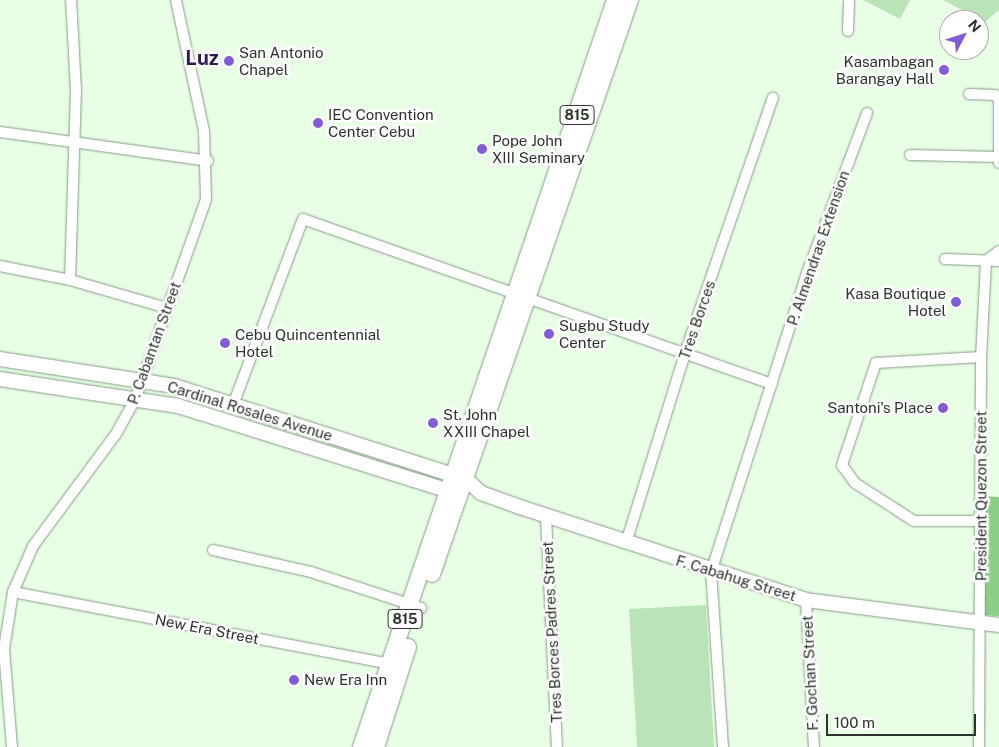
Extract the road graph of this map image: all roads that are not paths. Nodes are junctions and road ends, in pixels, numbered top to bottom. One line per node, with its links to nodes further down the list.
1 (71, 0): 12 (street)
2 (176, 0): 15 (street, P. Cabantan Street)
3 (616, 0): 23 (main road, 815)
4 (630, 0): 23 (main road, 815)
5 (849, 0): 6 (street)
6 (848, 31)
7 (969, 94): 9 (street)
8 (773, 98): 25 (street, Tres Borces)
9 (999, 106): 14 (street)
10 (867, 113): 30 (street, P. Almendras Extension)
11 (0, 132): 12 (street)
12 (74, 140): 15 (street); 22 (street)
13 (910, 155): 14 (street)
14 (999, 157): 16 (street)
15 (208, 160): 24 (street, P. Cabantan Street)
16 (999, 164)
17 (999, 251): 19 (street)
18 (945, 259): 19 (street)
19 (986, 261): 20 (street); 26 (street, President Quezon Street)
20 (999, 261)
21 (0, 266): 22 (street)
22 (70, 280): 24 (street)
23 (522, 296): 25 (street); 32 (street); 33 (main road, 815)
24 (167, 308): 29 (street, P. Cabantan Street)
25 (685, 352): 30 (street); 38 (street, Tres Borces)
26 (981, 357): 37 (street, President Quezon Street); 37 (street)
27 (0, 359): 29 (main road, Cardinal Rosales Avenue)
28 (0, 379): 31 (main road, Cardinal Rosales Avenue)
29 (142, 381): 31 (street, P. Cabantan Street); 32 (main road, Cardinal Rosales Avenue)
30 (772, 384): 40 (street, P. Almendras Extension)
31 (135, 400): 34 (main road, Cardinal Rosales Avenue); 41 (street, P. Cabantan Street)
32 (233, 405): 33 (main road, Cardinal Rosales Avenue)
33 (460, 477): 34 (main road, 815); 35 (main road, F. Cabahug Street)
34 (455, 493): 35 (main road, F. Cabahug Street); 43 (main road, 815)
35 (481, 493): 36 (main road, F. Cabahug Street)
36 (546, 516): 38 (main road, F. Cabahug Street); 50 (street, Tres Borces Padres Street)
37 (980, 520): 44 (street, President Quezon Street)
38 (626, 543): 40 (main road, F. Cabahug Street)
39 (213, 550): 43 (street)
40 (711, 572): 42 (main road, F. Cabahug Street); 51 (street)
41 (13, 592): 46 (street, New Era Street); 47 (street, P. Cabantan Street)
42 (806, 600): 44 (main road, F. Cabahug Street); 52 (street, F. Gochan Street)
43 (416, 606): 46 (main road, 815)
44 (980, 623): 45 (main road, F. Cabahug Street); 53 (street, President Quezon Street)
45 (999, 625)
46 (396, 665): 48 (main road, 815); 49 (main road, 815)
47 (12, 747)
48 (361, 747)
49 (376, 747)
50 (557, 747)
51 (723, 747)
52 (814, 747)
53 (979, 747)

